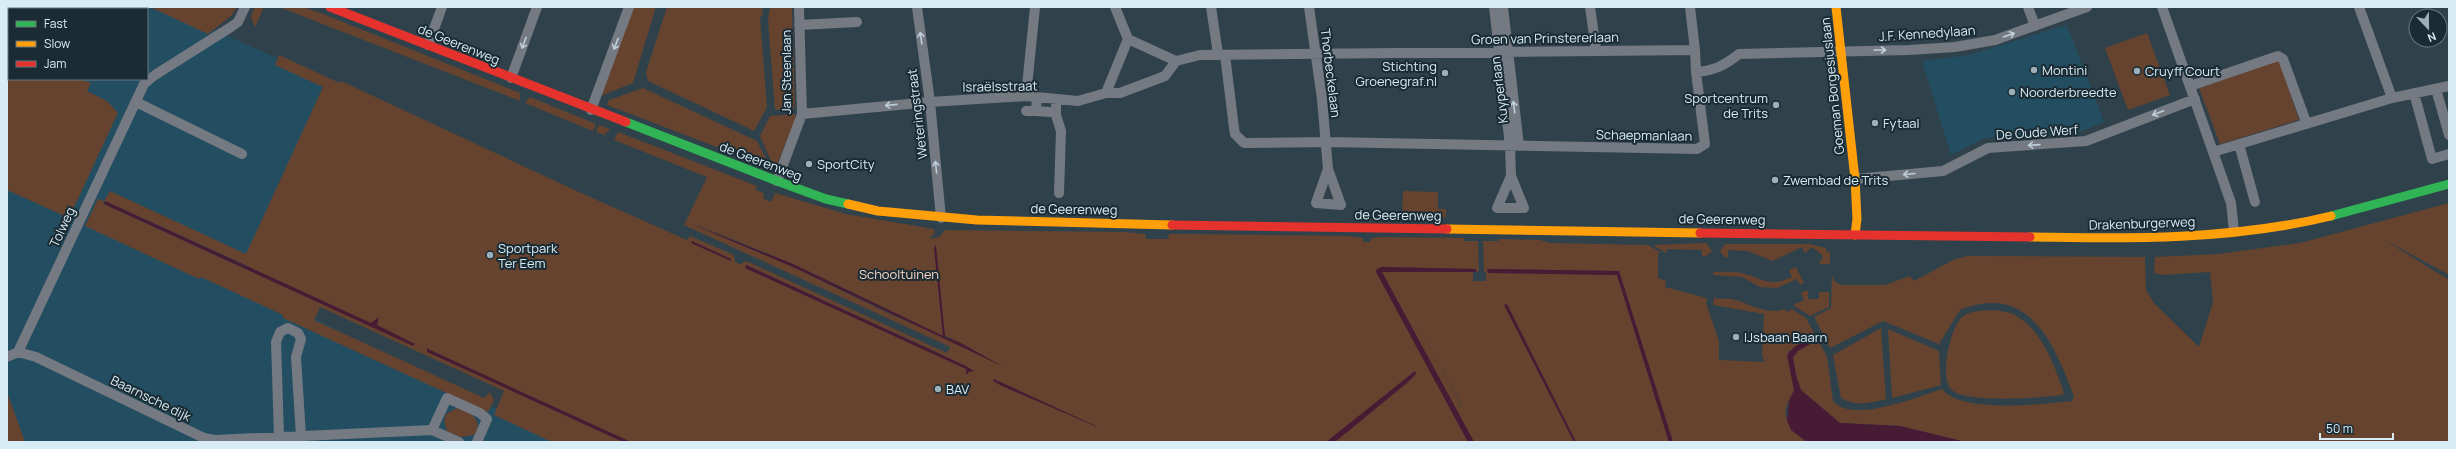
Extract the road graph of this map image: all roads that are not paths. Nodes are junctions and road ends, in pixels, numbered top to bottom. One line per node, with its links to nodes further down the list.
1 (245, 7): 47 (street, Tolweg)
2 (330, 7): 21 (main road, de Geerenweg)
3 (442, 7): 27 (street)
4 (537, 7): 36 (street, one-way to 36)
5 (629, 7): 49 (street, one-way to 49)
6 (799, 7): 24 (street, Jan Steenlaan)
7 (917, 7): 48 (street, Weteringstraat, one-way to 7)
8 (1035, 7): 42 (street)
9 (1115, 7): 26 (street)
10 (1211, 7): 33 (street)
11 (1309, 7): 32 (street, Thorbeckelaan)
12 (1494, 7): 31 (street, Kuyperlaan)
13 (1503, 7): 31 (street, Kuyperlaan)
14 (1590, 7): 28 (street)
15 (1690, 7): 29 (street)
16 (1836, 7): 30 (main road, Goeman Borgesiuslaan)
17 (2028, 7): 25 (street)
18 (2087, 7): 22 (street, J.F. Kennedylaan)
19 (2162, 7): 37 (street)
20 (2359, 7): 44 (street)
21 (349, 11): 27 (main road, de Geerenweg)
22 (2062, 11): 25 (street, J.F. Kennedylaan)
23 (857, 22): 24 (street)
24 (799, 25): 51 (street, Jan Steenlaan)
25 (2036, 26): 30 (street, J.F. Kennedylaan, one-way to 25)
26 (1128, 39): 34 (street); 40 (street)
27 (428, 45): 36 (main road, de Geerenweg)
28 (1596, 50): 29 (street, Groen van Prinstererlaan); 31 (street, Groen van Prinstererlaan)
29 (1695, 50): 35 (street)
30 (1841, 50): 35 (street); 62 (main road, Goeman Borgesiuslaan)
31 (1504, 52): 32 (street, Groen van Prinstererlaan); 56 (street, Kuyperlaan)
32 (1316, 53): 33 (street, Groen van Prinstererlaan); 54 (street, Thorbeckelaan)
33 (1221, 54): 34 (street); 54 (street, Schaepmanlaan)
34 (1176, 61): 40 (street, Israëlsstraat)
35 (1696, 72): 56 (street, Schaepmanlaan)
36 (511, 78): 49 (main road, de Geerenweg)
37 (2190, 86): 45 (street); 52 (street)
38 (2449, 86): 39 (street)
39 (2436, 89): 41 (street); 53 (street)
40 (1106, 92): 46 (street, Israëlsstraat)
41 (2414, 94): 44 (street); 59 (street)
42 (1026, 96): 43 (street, Israëlsstraat); 48 (street, Israëlsstraat)
43 (1037, 97): 46 (street, Israëlsstraat); 50 (street)
44 (2392, 98): 52 (street)
45 (2195, 99): 57 (street); 62 (street, De Oude Werf, one-way to 62)
46 (1056, 100): 65 (street)
47 (136, 102): 58 (street); 70 (street, Tolweg)
48 (930, 102): 51 (street, Israëlsstraat, one-way to 51); 67 (street, Weteringstraat, one-way to 48)
49 (591, 110): 63 (main road, de Geerenweg)
50 (1050, 112)
51 (802, 114): 63 (street, Jan Steenlaan)
52 (2306, 122): 55 (street)
53 (2449, 135)
54 (1327, 142): 56 (street, Schaepmanlaan); 60 (street)
55 (2239, 144): 57 (street); 66 (street)
56 (1514, 146): 61 (street)
57 (2213, 152): 68 (street)
58 (242, 154)
59 (2449, 154)
60 (1328, 169)
61 (1511, 176)
62 (1855, 179): 69 (main road, Goeman Borgesiuslaan)
63 (777, 181): 67 (main road, de Geerenweg)
64 (2449, 184): 68 (main road, Drakenburgerweg)
65 (1058, 193)
66 (2255, 202)
67 (941, 218): 69 (main road, de Geerenweg)
68 (2234, 231): 69 (main road, Drakenburgerweg)
69 (1855, 235)
70 (18, 352): 71 (street); 74 (street, Baarnsche dijk)
71 (7, 357)
72 (432, 430): 73 (street, Baarnsche dijk); 75 (street, Baarnsche dijk); 76 (street)
73 (301, 436): 74 (street, Baarnsche dijk); 74 (street)
74 (279, 437)
75 (459, 442)
76 (477, 442)

